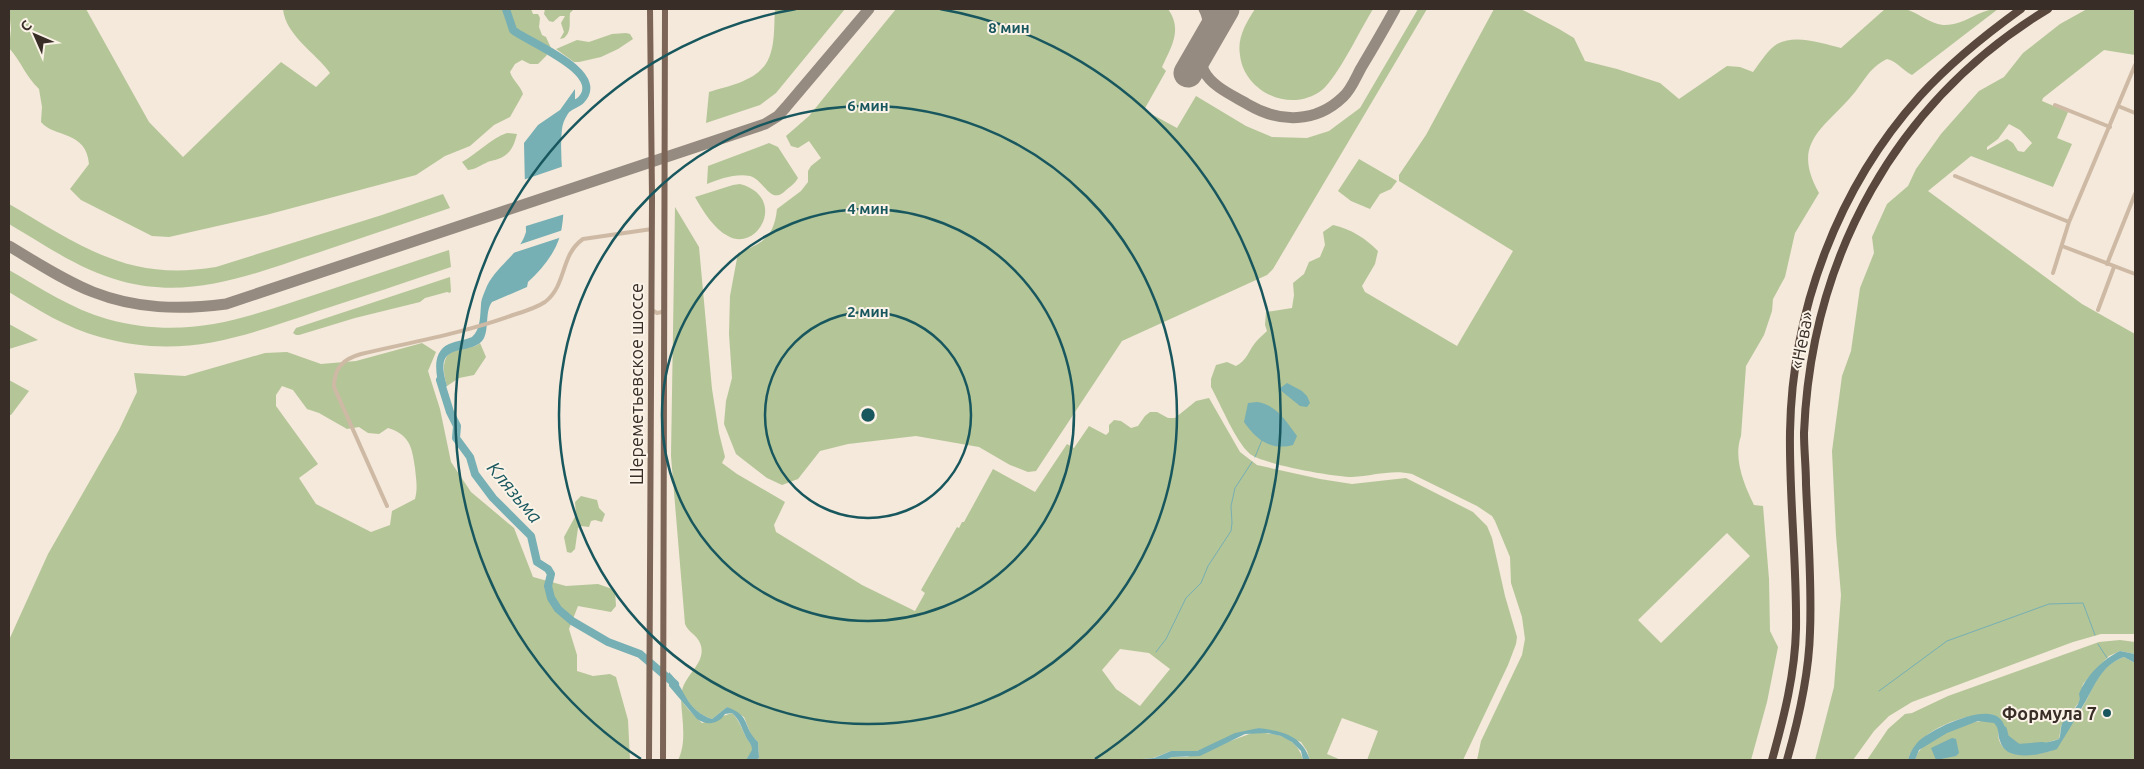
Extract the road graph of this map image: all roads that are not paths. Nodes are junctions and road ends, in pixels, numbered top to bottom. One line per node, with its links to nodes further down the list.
1 (650, 9): 13 (main road, Шереметьевское шоссе)
2 (665, 9): 19 (main road, Шереметьевское шоссе)
3 (2021, 9): 25 (highway, «Нева»)
4 (2048, 9): 26 (highway, «Нева»)
5 (2135, 65): 7 (street)
6 (2055, 104): 9 (street)
7 (2118, 106): 8 (street); 9 (street)
8 (2135, 113)
9 (2110, 127): 12 (street)
10 (1955, 176): 12 (street)
11 (2135, 194): 15 (street)
12 (2069, 222): 14 (street)
13 (652, 229): 20 (main road, Шереметьевское шоссе); 22 (street)
14 (2062, 246): 15 (street); 17 (street)
15 (2107, 264): 16 (street)
16 (2114, 267): 18 (street); 21 (street)
17 (2053, 273)
18 (2135, 274)
19 (664, 306): 20 (street); 24 (main road, Шереметьевское шоссе)
20 (652, 308): 23 (main road, Шереметьевское шоссе)
21 (2098, 310)
22 (387, 506)
23 (649, 760)
24 (663, 760)
25 (1772, 760)
26 (1787, 760)

